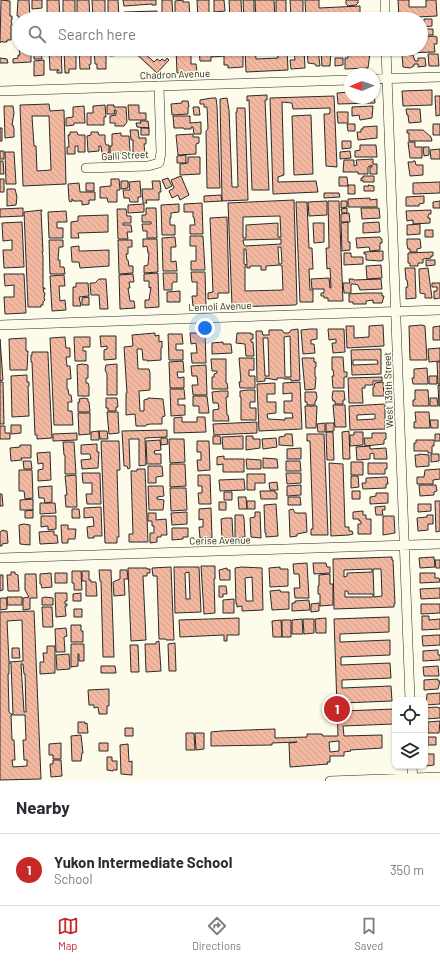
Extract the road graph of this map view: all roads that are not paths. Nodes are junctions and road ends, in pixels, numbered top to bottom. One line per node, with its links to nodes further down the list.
1 (385, 0): 2 (street)
2 (385, 12)
3 (386, 56): 6 (street, West 139th Street)
4 (440, 77): 6 (street)
5 (380, 79): 6 (street)
6 (388, 79): 12 (street, West 139th Street)
7 (344, 80): 8 (street, Chadron Avenue)
8 (159, 86): 9 (street, Chadron Avenue); 10 (street, Galli Street)
9 (0, 91)
10 (86, 168)
11 (440, 310): 12 (street, Lemoli Avenue)
12 (396, 311): 13 (street, Lemoli Avenue); 15 (street, West 139th Street)
13 (0, 325)
14 (440, 544): 15 (street, Cerise Avenue)
15 (404, 545): 16 (street, Cerise Avenue); 17 (street, West 139th Street)
16 (0, 558)
17 (410, 697)
18 (412, 769): 20 (street)
19 (440, 778): 20 (street)
20 (413, 780): 21 (street)
21 (330, 781)

